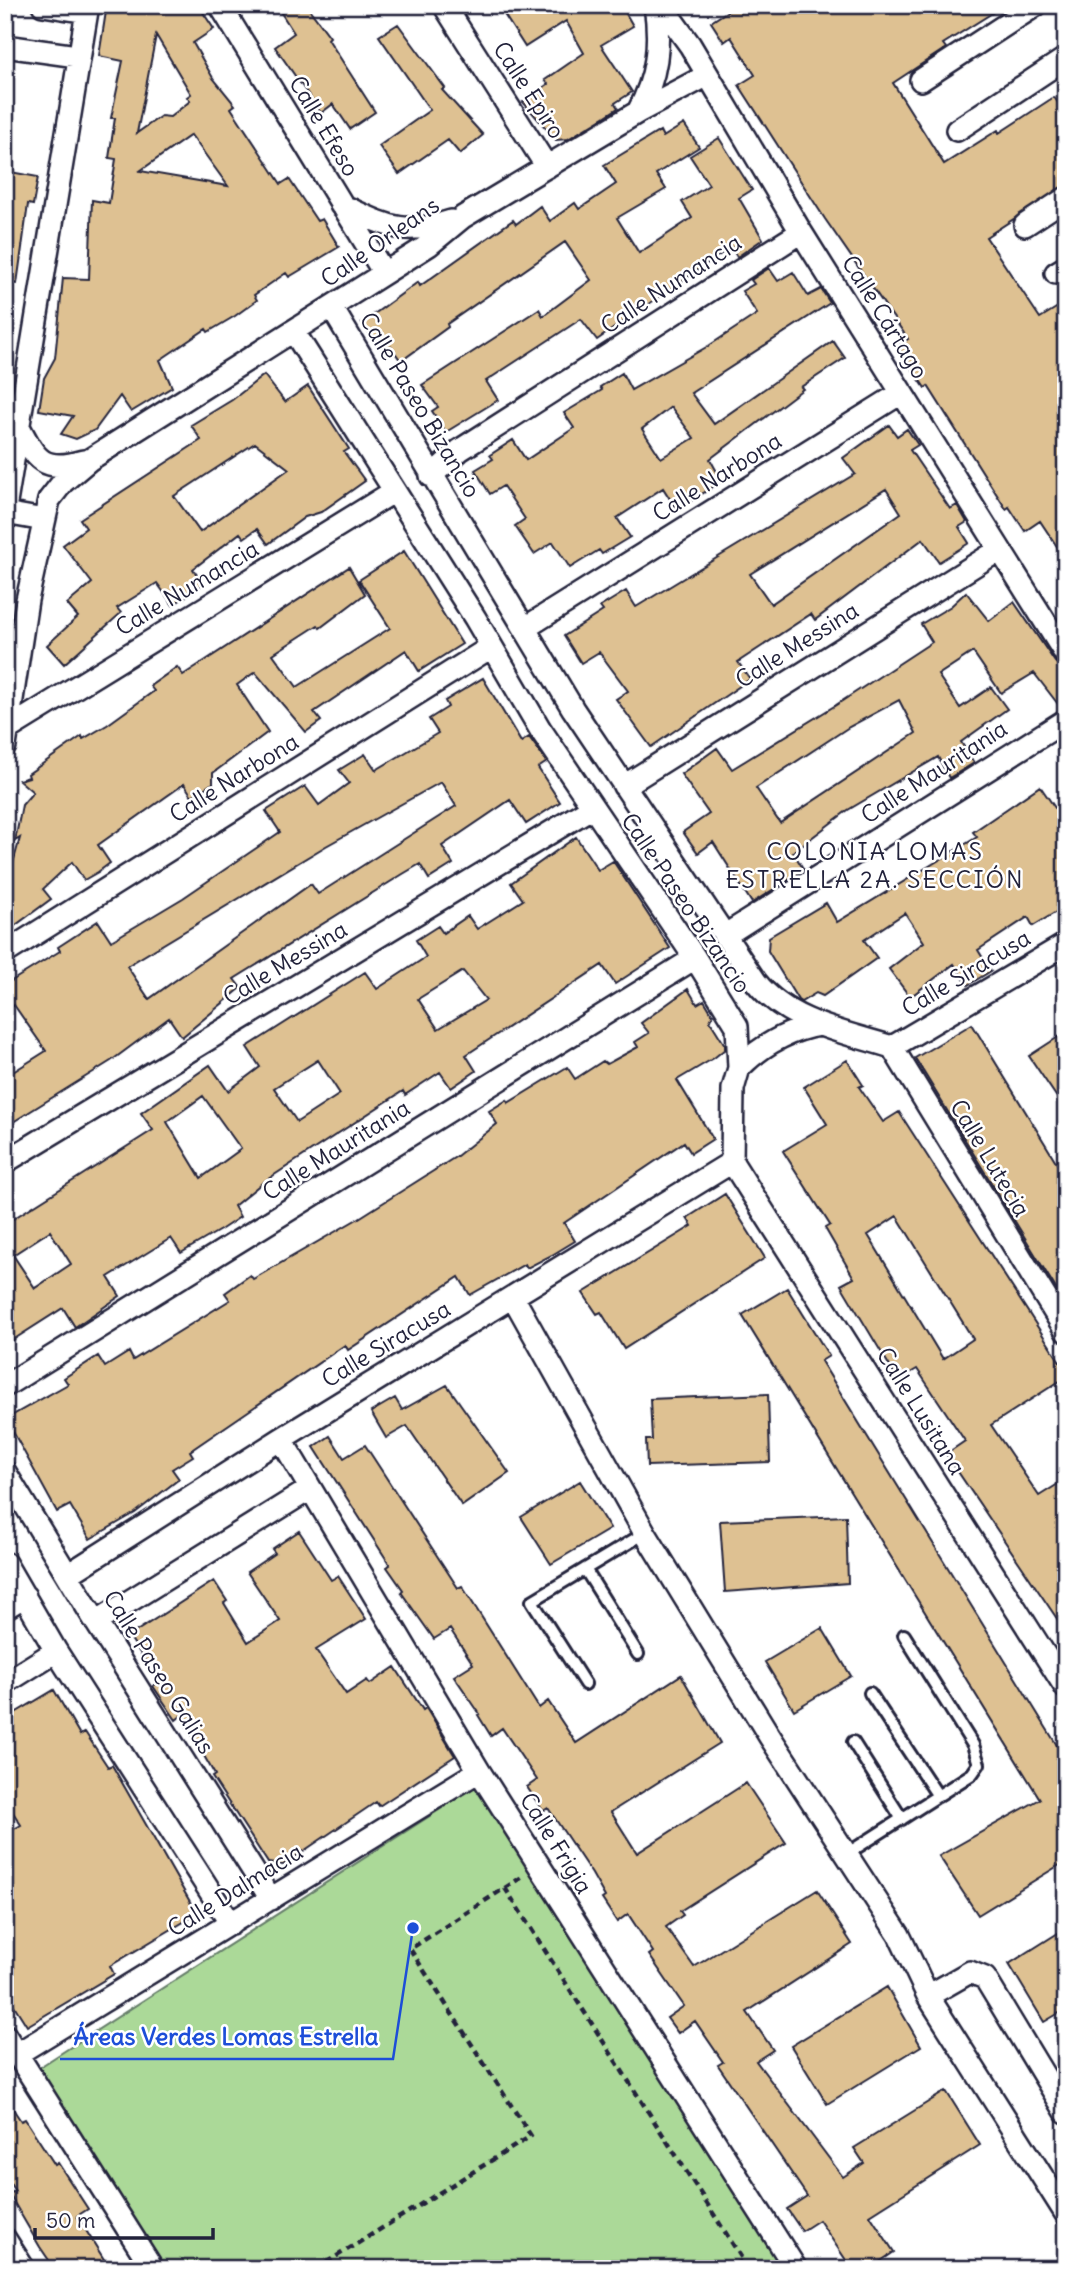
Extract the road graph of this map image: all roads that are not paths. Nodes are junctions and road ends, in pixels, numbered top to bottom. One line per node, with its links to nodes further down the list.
1 (43, 5): 6 (street)
2 (220, 5): 16 (street, Calle Efeso)
3 (444, 5): 14 (street, Calle Epiro)
4 (1036, 5): 11 (street)
5 (668, 8): 10 (street, Calle Cártago); 12 (street, Calle Cártago)
6 (87, 9): 8 (street)
7 (5, 47): 8 (street)
8 (78, 56): 24 (street)
9 (1066, 58): 13 (street)
10 (706, 76): 12 (street, Calle Orleans); 19 (street, Calle Cártago)
11 (921, 80)
12 (638, 112): 14 (street, Calle Orleans)
13 (957, 130)
14 (547, 167): 17 (street, Calle Orleans)
15 (1066, 198): 18 (street)
16 (341, 205): 17 (street); 20 (street, Calle Efeso)
17 (463, 217): 20 (street, Calle Orleans)
18 (1025, 225)
19 (801, 232): 23 (street, Calle Cártago); 26 (street, Calle Numancia)
20 (384, 273): 21 (street, Calle Orleans)
21 (331, 308): 22 (street, Calle Orleans); 26 (street, Calle Paseo Bizancio)
22 (294, 332): 25 (street, Calle Orleans); 27 (street, Calle Paseo Bizancio)
23 (901, 393): 30 (street, Calle Cártago); 31 (street, Calle Narbona)
24 (17, 423): 25 (street); 28 (street)
25 (89, 460): 29 (street)
26 (431, 476): 31 (street, Calle Paseo Bizancio)
27 (393, 492): 32 (street, Calle Paseo Bizancio); 37 (street, Calle Numancia)
28 (5, 511): 29 (street)
29 (44, 520): 37 (street)
30 (999, 550): 33 (street, Calle Cártago); 38 (street, Calle Messina)
31 (525, 628): 34 (street, Calle Paseo Bizancio)
32 (491, 648): 36 (street, Calle Paseo Bizancio); 42 (street, Calle Narbona)
33 (1066, 655)
34 (573, 709): 36 (street); 38 (street, Calle Paseo Bizancio)
35 (1066, 720): 40 (street, Calle Mauritania)
36 (540, 729): 39 (street, Calle Paseo Bizancio)
37 (7, 738)
38 (624, 786): 40 (street, Calle Paseo Bizancio)
39 (591, 808): 43 (street, Calle Paseo Bizancio); 47 (street, Calle Messina)
40 (724, 936): 44 (street, Calle Paseo Bizancio)
41 (1066, 944): 45 (street, Calle Siracusa)
42 (5, 953)
43 (695, 958): 46 (street, Calle Paseo Bizancio); 51 (street, Calle Mauritania)
44 (820, 1025): 45 (street, Calle Paseo Bizancio); 46 (street)
45 (892, 1047): 50 (street, Calle Lutecia)
46 (739, 1068): 48 (street, Calle Paseo Bizancio)
47 (5, 1162)
48 (732, 1162): 49 (street, Calle Siracusa); 67 (street, Calle Lusitana)
49 (513, 1297): 52 (street, Calle Siracusa); 55 (street)
50 (1066, 1331)
51 (5, 1386)
52 (281, 1439): 54 (street, Calle Frigia); 58 (street, Calle Siracusa)
53 (5, 1472): 58 (street, Calle Paseo Galias)
54 (310, 1489): 61 (street); 70 (street, Calle Frigia)
55 (645, 1533): 57 (lane); 73 (street)
56 (5, 1563): 59 (street)
57 (585, 1569): 64 (lane); 66 (lane)
58 (69, 1574): 61 (street, Calle Paseo Galias)
59 (25, 1596): 60 (street); 63 (street)
60 (5, 1608)
61 (96, 1622): 74 (street, Calle Paseo Galias)
62 (904, 1635): 71 (lane)
63 (56, 1651): 65 (street); 75 (street)
64 (638, 1654)
65 (5, 1684)
66 (585, 1684)
67 (1066, 1688)
68 (870, 1693): 71 (lane)
69 (853, 1742): 72 (lane)
70 (479, 1771): 74 (street, Calle Dalmacia); 84 (street, Calle Frigia)
71 (938, 1796): 72 (lane)
72 (902, 1819): 73 (lane)
73 (845, 1855): 76 (street)
74 (271, 1899): 75 (street, Calle Dalmacia)
75 (231, 1924): 78 (street, Calle Dalmacia)
76 (928, 1996): 79 (street); 80 (street)
77 (5, 2035): 78 (street)
78 (17, 2054): 83 (street)
79 (1066, 2112)
80 (1066, 2214)
81 (5, 2239): 82 (street)
82 (24, 2269)
83 (153, 2269)
84 (796, 2269)

